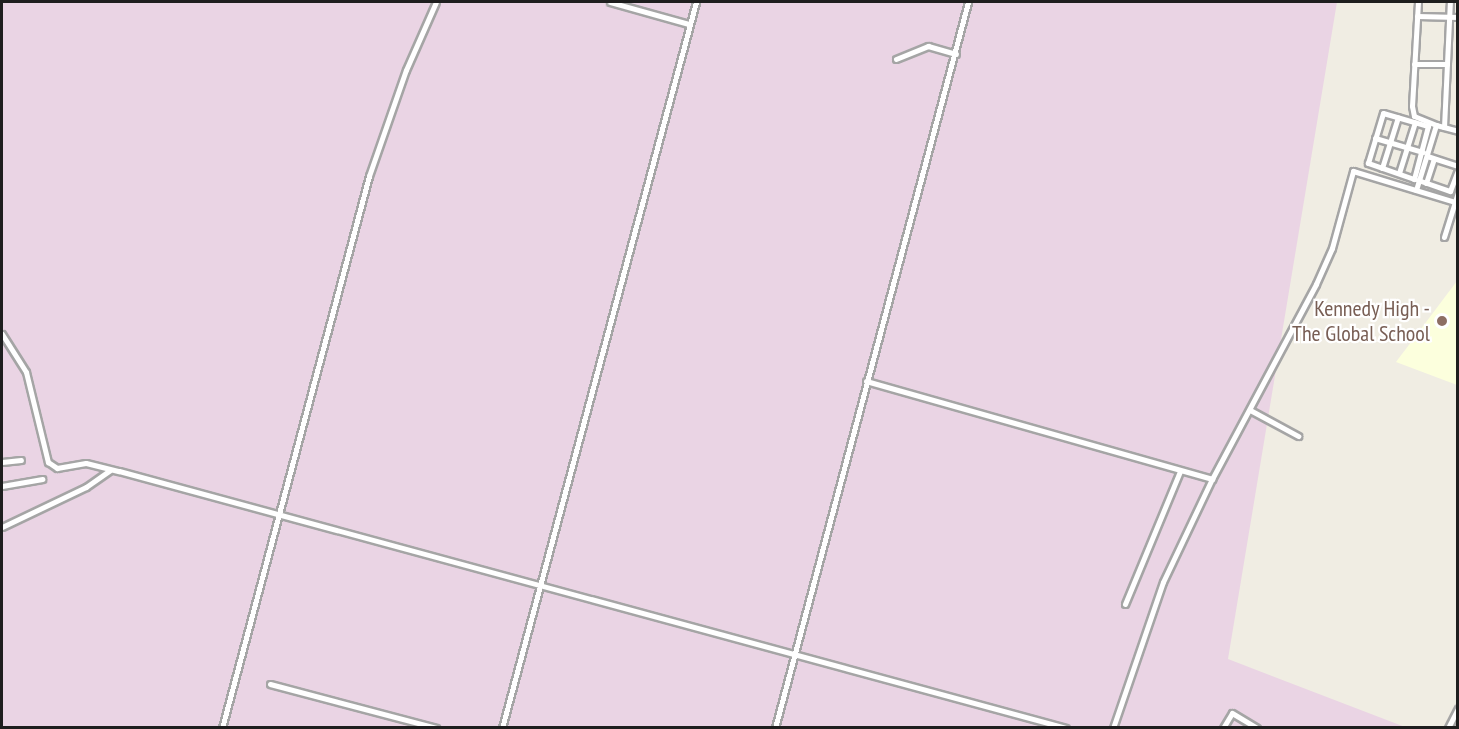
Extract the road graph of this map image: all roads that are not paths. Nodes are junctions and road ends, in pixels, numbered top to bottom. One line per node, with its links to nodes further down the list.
1 (436, 2): 44 (street)
2 (610, 2): 10 (street)
3 (696, 2): 10 (street)
4 (968, 2): 11 (street)
5 (1418, 2): 7 (street)
6 (1450, 2): 8 (street)
7 (1417, 16): 8 (street); 13 (street)
8 (1449, 17): 9 (street); 14 (street)
9 (1458, 17)
10 (689, 24): 46 (street)
11 (956, 54): 12 (street); 34 (street)
12 (896, 59)
13 (1414, 63): 14 (street); 17 (street)
14 (1447, 64): 18 (street)
15 (1398, 117): 16 (street); 20 (street); 21 (street)
16 (1414, 122): 22 (street); 23 (street)
17 (1436, 125): 18 (street); 23 (street)
18 (1444, 127): 19 (street)
19 (1458, 131)
20 (1375, 138): 21 (street); 25 (street)
21 (1390, 142): 22 (street); 25 (street)
22 (1407, 147): 23 (street); 27 (street)
23 (1425, 154): 24 (street); 28 (street)
24 (1434, 159): 26 (street); 28 (street)
25 (1382, 168): 27 (street)
26 (1458, 168): 28 (street)
27 (1399, 173): 28 (street)
28 (1420, 181): 29 (street)
29 (1416, 190): 31 (street); 35 (street)
30 (1458, 192): 31 (street)
31 (1455, 202): 32 (street)
32 (1444, 237)
33 (2, 334): 39 (street)
34 (866, 381): 40 (street); 48 (street)
35 (1250, 410): 36 (street); 42 (street)
36 (1298, 436)
37 (21, 460): 38 (street)
38 (2, 462)
39 (110, 470): 44 (street); 45 (street)
40 (1180, 471): 42 (street); 47 (street)
41 (42, 479): 43 (street)
42 (1212, 479): 56 (street)
43 (2, 486)
44 (280, 516): 46 (street); 51 (street)
45 (2, 527)
46 (539, 588): 48 (street); 53 (street)
47 (1125, 604)
48 (795, 655): 54 (street); 55 (street)
49 (270, 684): 52 (street)
50 (1458, 708): 59 (street)
51 (222, 728)
52 (436, 728)
53 (502, 728)
54 (775, 728)
55 (1066, 728)
56 (1113, 728)
57 (1223, 728): 58 (street)
58 (1257, 728)
59 (1448, 728)

